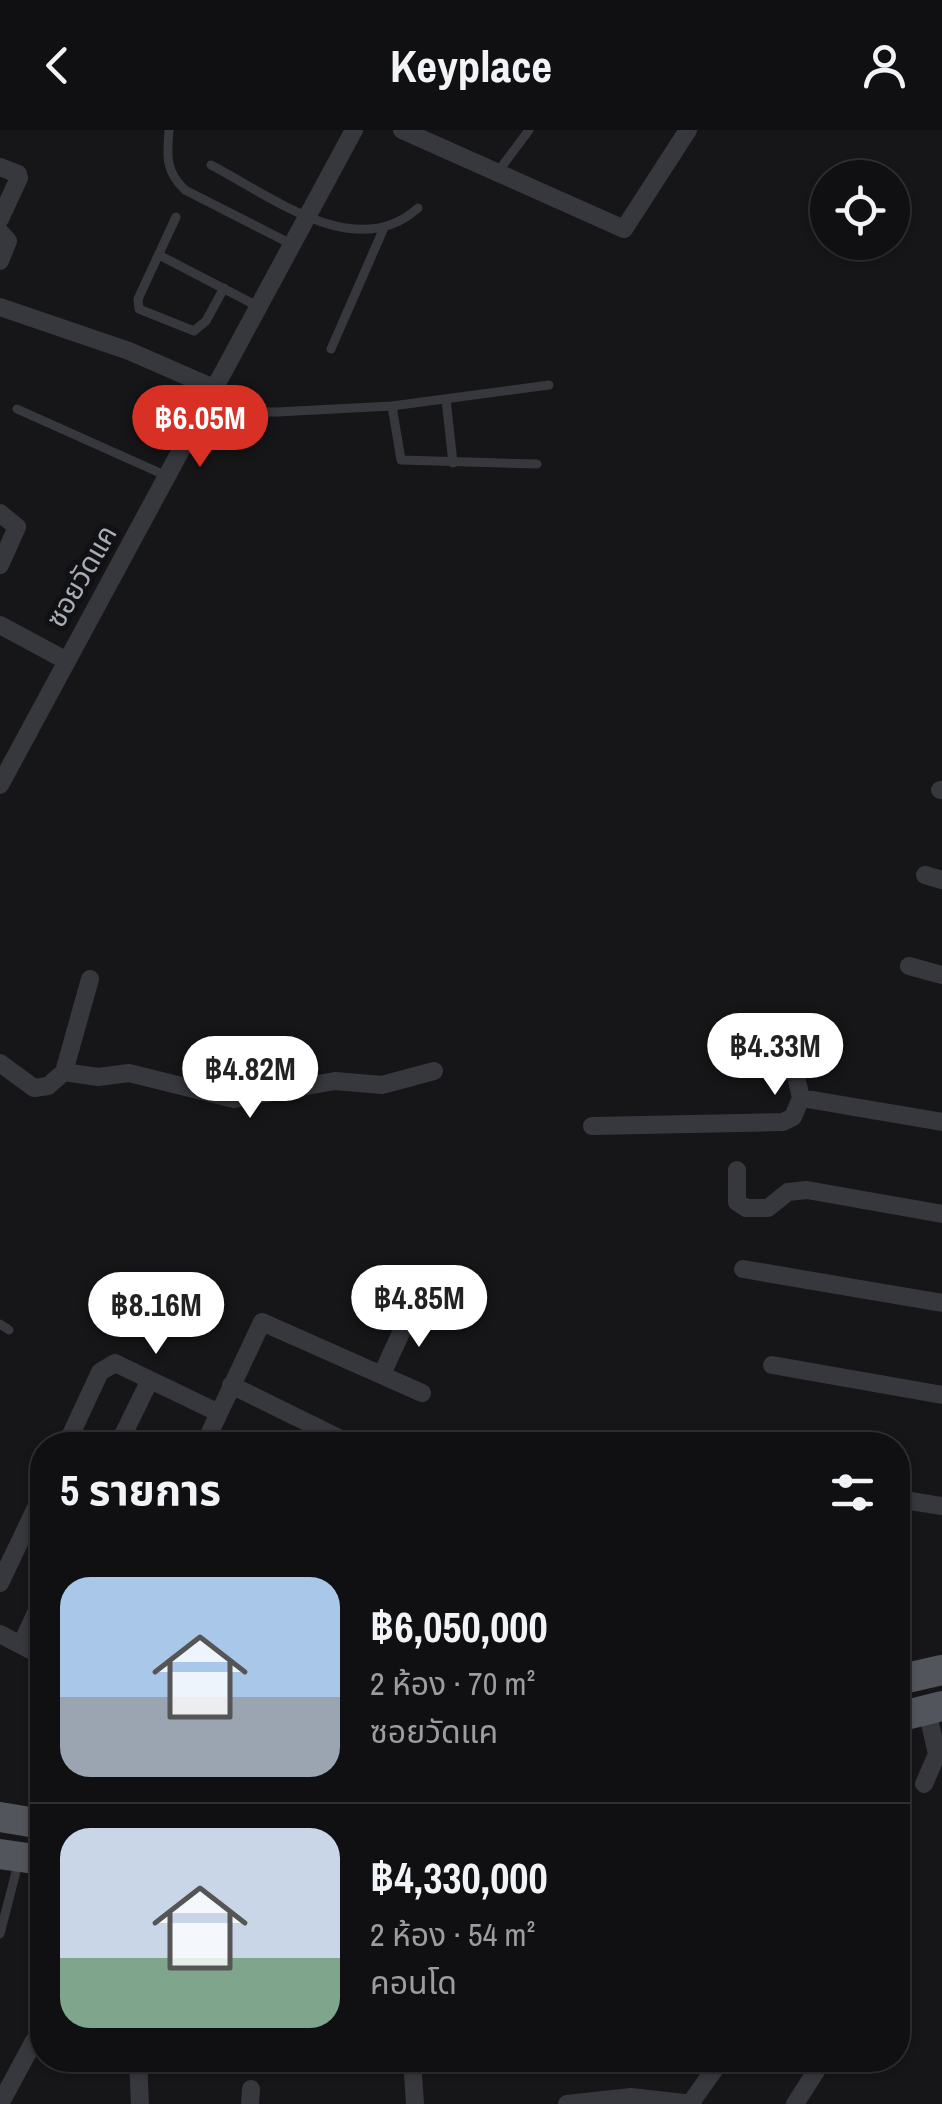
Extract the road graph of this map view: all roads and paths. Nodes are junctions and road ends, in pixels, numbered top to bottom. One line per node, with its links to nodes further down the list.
1 (169, 130): 15 (lane)
2 (354, 130): 10 (street, ซอยวัดแค)
3 (402, 130): 8 (street)
4 (529, 130): 8 (lane)
5 (688, 130): 8 (street)
6 (211, 165): 10 (lane)
7 (0, 166): 12 (street)
8 (497, 173)
9 (418, 208): 13 (lane)
10 (309, 215): 13 (lane); 15 (street, ซอยวัดแค)
11 (176, 216): 16 (lane)
12 (0, 219)
13 (383, 230): 21 (lane)
14 (0, 232): 17 (street)
15 (292, 246): 20 (street, ซอยวัดแค)
16 (159, 255): 18 (lane); 18 (lane)
17 (0, 261)
18 (224, 288): 20 (lane)
19 (0, 307): 23 (street)
20 (260, 307): 23 (street, ซอยวัดแค)
21 (331, 349)
22 (549, 385): 24 (lane)
23 (215, 391): 25 (lane); 29 (street, ซอยวัดแค)
24 (446, 399): 25 (lane); 27 (lane)
25 (392, 406): 27 (lane)
26 (18, 409): 29 (lane)
27 (453, 463): 28 (lane)
28 (537, 464)
29 (170, 477): 33 (street, ซอยวัดแค)
30 (0, 513): 31 (street)
31 (0, 566)
32 (0, 625): 33 (street)
33 (66, 660): 34 (street, ซอยวัดแค)
34 (6, 761): 35 (street, ซอยวัดแค)
35 (0, 786)
36 (909, 966): 37 (street)
37 (942, 974)
38 (90, 979): 42 (street)
39 (0, 1064): 42 (street)
40 (730, 1065): 43 (street)
41 (434, 1071): 42 (street)
42 (64, 1072)
43 (801, 1098): 44 (street); 45 (street)
44 (942, 1122)
45 (592, 1126)
46 (737, 1170): 47 (street)
47 (942, 1214)
48 (743, 1268): 49 (street)
49 (942, 1303)
50 (413, 1307): 52 (street)
51 (772, 1365): 56 (street)
52 (382, 1374): 54 (street); 55 (street)
53 (150, 1380): 57 (street); 58 (street); 59 (street)
54 (231, 1385): 57 (street); 61 (street)
55 (422, 1393)
56 (942, 1395)
57 (218, 1412): 60 (street)
58 (73, 1432)
59 (124, 1432)
60 (210, 1432)
61 (327, 1432)
62 (910, 1501): 63 (street)
63 (942, 1506)
64 (30, 1521): 65 (street)
65 (0, 1583)
66 (30, 1626): 68 (street)
67 (0, 1634): 68 (street)
68 (21, 1645): 69 (street)
69 (30, 1650)
70 (942, 1670): 71 (main road)
71 (910, 1677)
72 (922, 1711): 73 (street)
73 (924, 1784)
74 (0, 1817): 75 (main road)
75 (30, 1822)
76 (21, 1857): 77 (lane)
77 (0, 1934)
78 (30, 2049): 83 (street)
79 (139, 2072): 84 (street)
80 (413, 2072): 85 (street)
81 (713, 2072): 87 (street)
82 (815, 2072): 88 (street)
83 (0, 2104)
84 (140, 2104)
85 (415, 2104)
86 (568, 2104): 87 (street)
87 (691, 2104)
88 (795, 2104)

